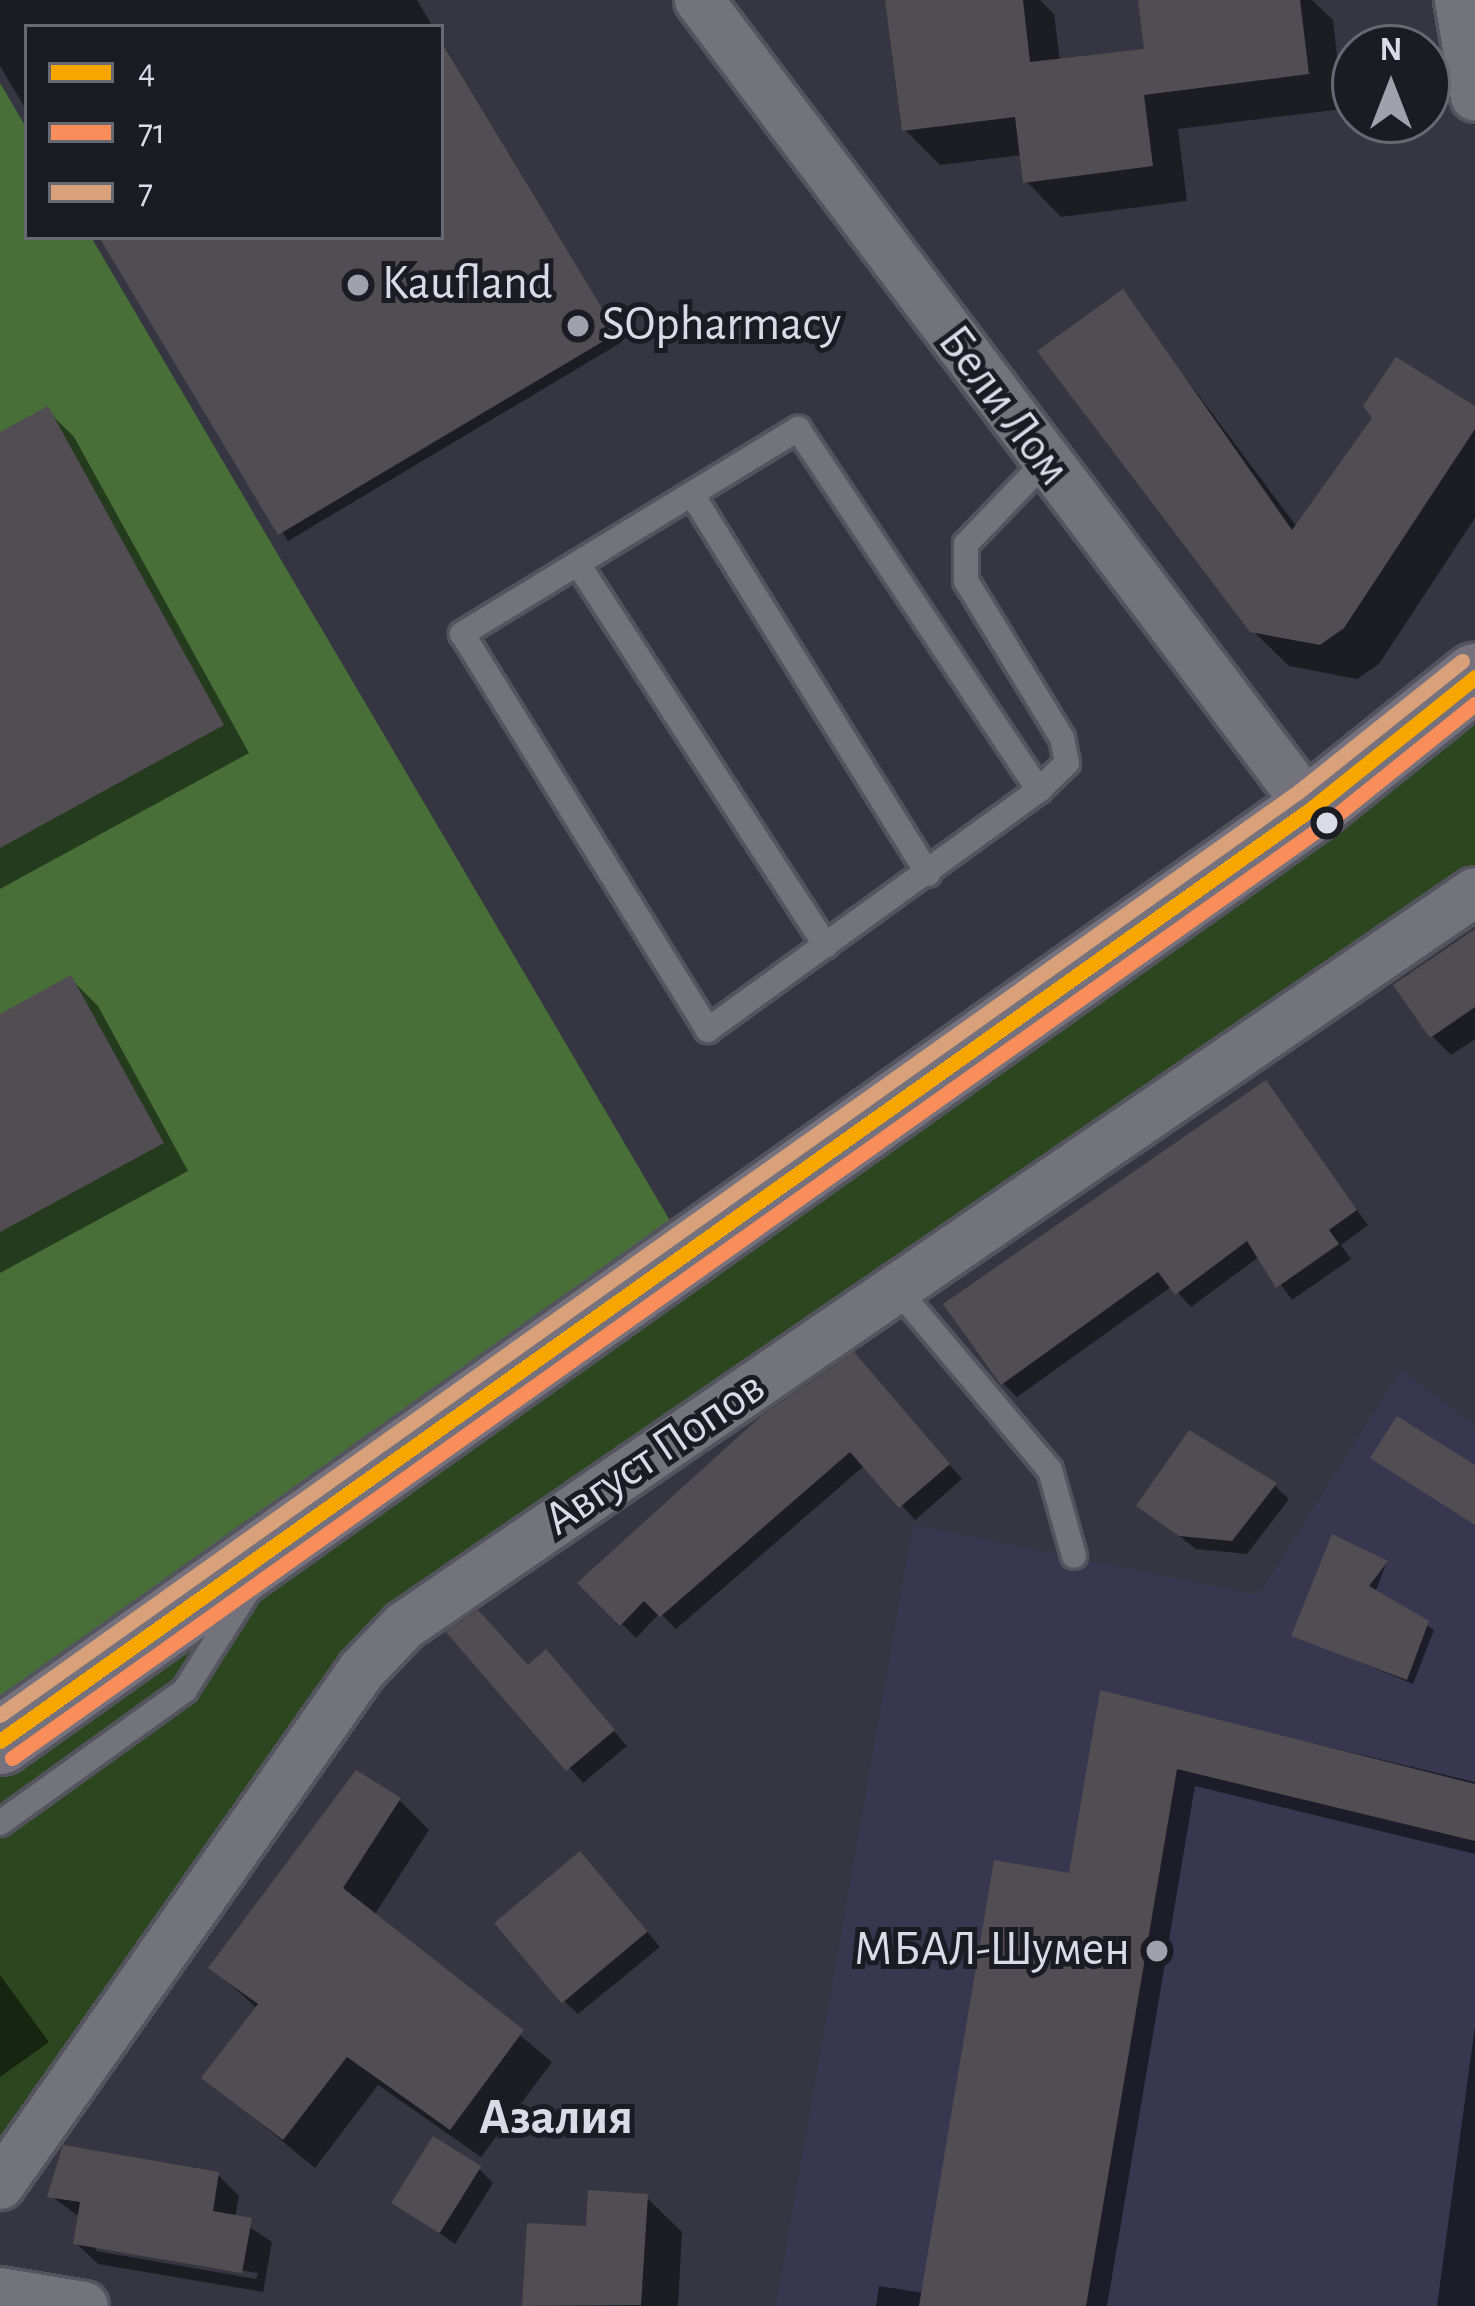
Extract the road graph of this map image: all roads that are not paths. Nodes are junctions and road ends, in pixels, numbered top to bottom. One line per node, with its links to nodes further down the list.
1 (699, 0): 4 (street, Бели Лом)
2 (1460, 0): 3 (street)
3 (1475, 97)
4 (1045, 462): 8 (lane); 9 (street, Бели Лом)
5 (693, 496): 6 (lane); 8 (lane); 10 (lane)
6 (578, 564): 12 (lane); 12 (lane)
7 (1475, 677): 9 (street)
8 (1039, 790): 10 (lane)
9 (1311, 809): 14 (street)
10 (928, 874): 12 (lane)
11 (1475, 892): 13 (street, Август Попов)
12 (826, 946)
13 (896, 1288): 15 (lane); 18 (street, Август Попов)
14 (283, 1537): 16 (street); 17 (lane)
15 (1074, 1556)
16 (0, 1741)
17 (0, 1823)
18 (0, 2185)
19 (0, 2292): 20 (street)
20 (84, 2306)

